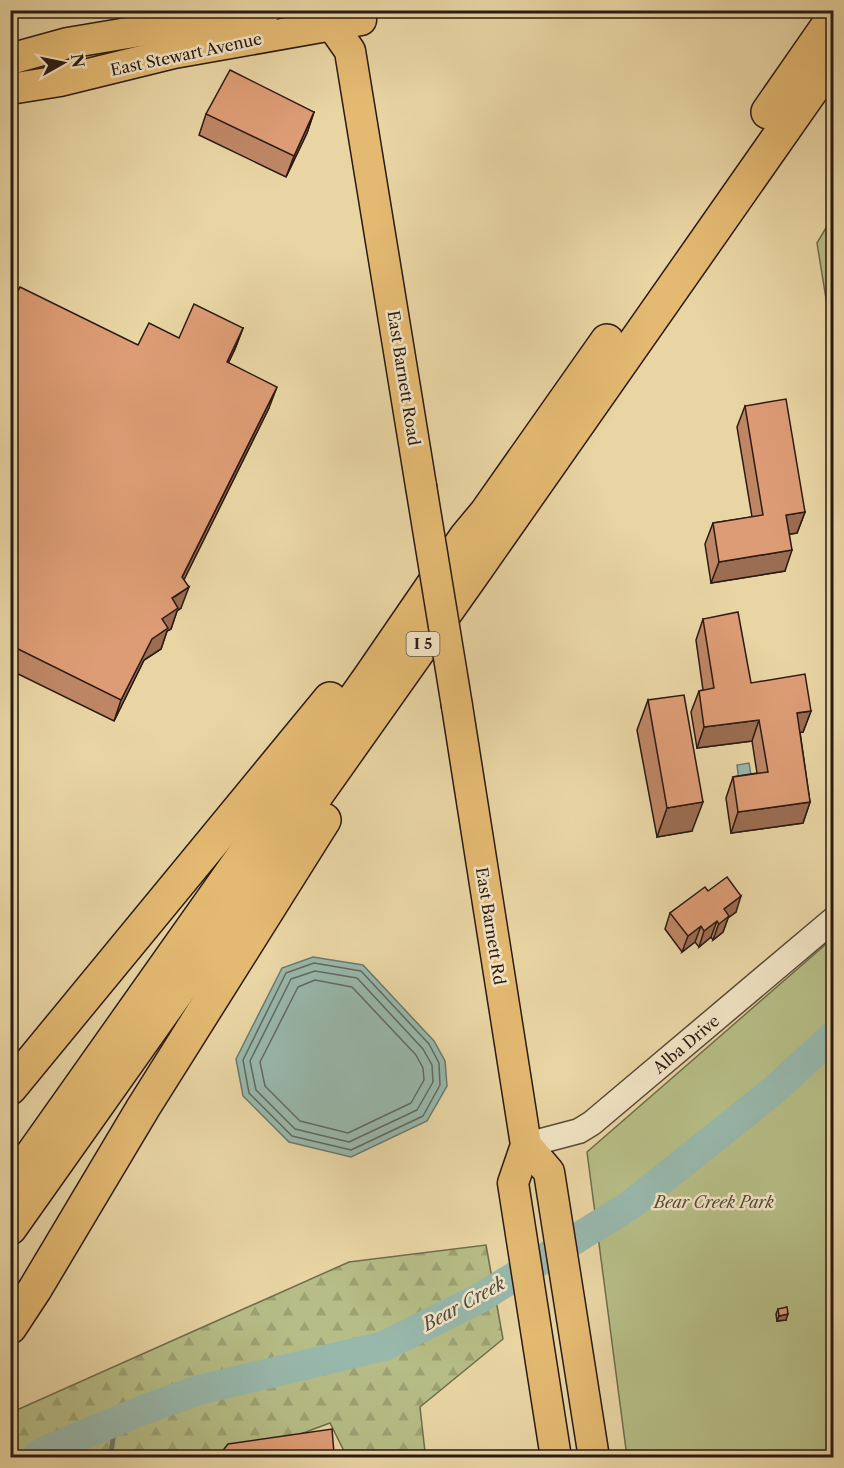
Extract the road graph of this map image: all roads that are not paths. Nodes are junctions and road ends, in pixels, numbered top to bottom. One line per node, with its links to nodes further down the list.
1 (265, 10): 7 (main road, East Stewart Avenue)
2 (360, 15): 4 (main road, East Stewart Avenue); 5 (main road, East Barnett Road)
3 (834, 17): 9 (highway, I 5)
4 (331, 18): 5 (main road, East Barnett Road); 8 (main road, East Stewart Avenue)
5 (350, 51): 11 (main road, East Barnett Road, bridge)
6 (834, 58): 10 (highway, I 5)
7 (10, 59)
8 (10, 89)
9 (466, 537): 13 (highway); 15 (highway, I 5)
10 (472, 575): 16 (highway, I 5); 17 (highway)
11 (457, 706): 14 (main road, East Barnett Rd)
12 (834, 919): 14 (street, Alba Drive)
13 (10, 1088)
14 (526, 1145): 18 (main road, East Barnett Rd); 19 (main road)
15 (10, 1186)
16 (10, 1228)
17 (10, 1327)
18 (556, 1458)
19 (594, 1458)

